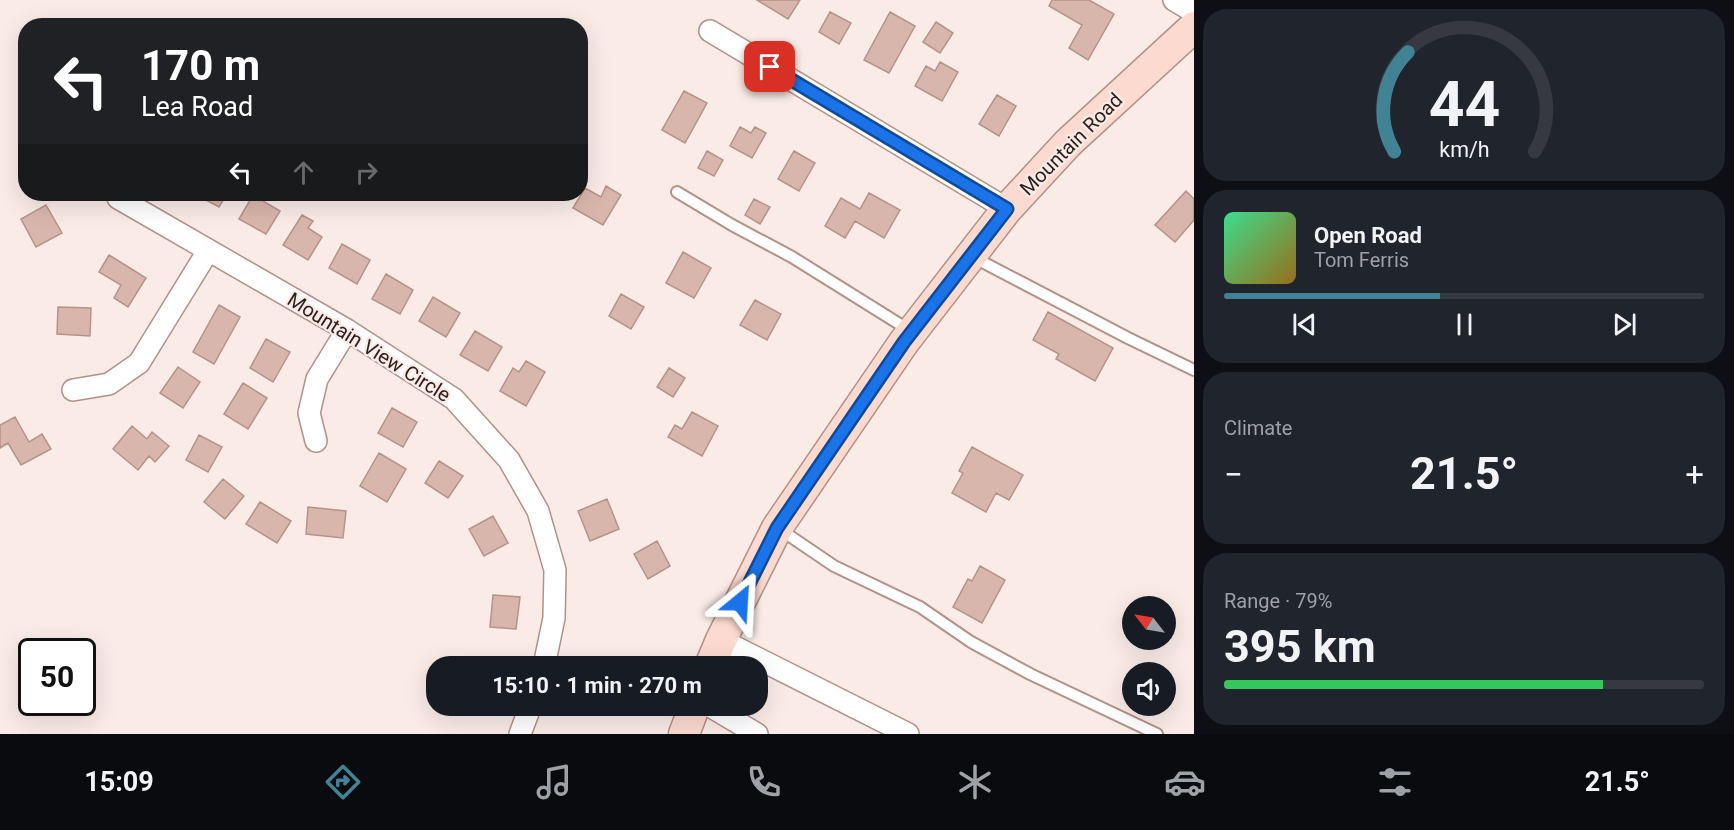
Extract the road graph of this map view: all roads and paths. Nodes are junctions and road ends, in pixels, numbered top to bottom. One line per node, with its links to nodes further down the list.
1 (1173, 0): 2 (street)
2 (1194, 12)
3 (1194, 27): 7 (main road, Mountain Road)
4 (710, 31): 7 (street)
5 (677, 192): 11 (lane)
6 (123, 201): 8 (street, Mountain View Circle)
7 (1007, 209): 9 (main road, Mountain Road)
8 (208, 250): 10 (street, Mountain View Circle); 13 (street)
9 (971, 256): 11 (main road, Mountain Road); 12 (lane)
10 (347, 330): 14 (street); 17 (street, Mountain View Circle)
11 (912, 332): 15 (main road, Mountain Road)
12 (1194, 370)
13 (73, 390)
14 (316, 441)
15 (777, 528): 16 (main road, Mountain Road); 25 (lane)
16 (716, 653): 24 (street)
17 (546, 656)
18 (527, 716): 21 (street)
19 (691, 716): 22 (main road)
20 (727, 716): 23 (street)
21 (520, 734)
22 (684, 734)
23 (757, 734)
24 (908, 734)
25 (1158, 734)

